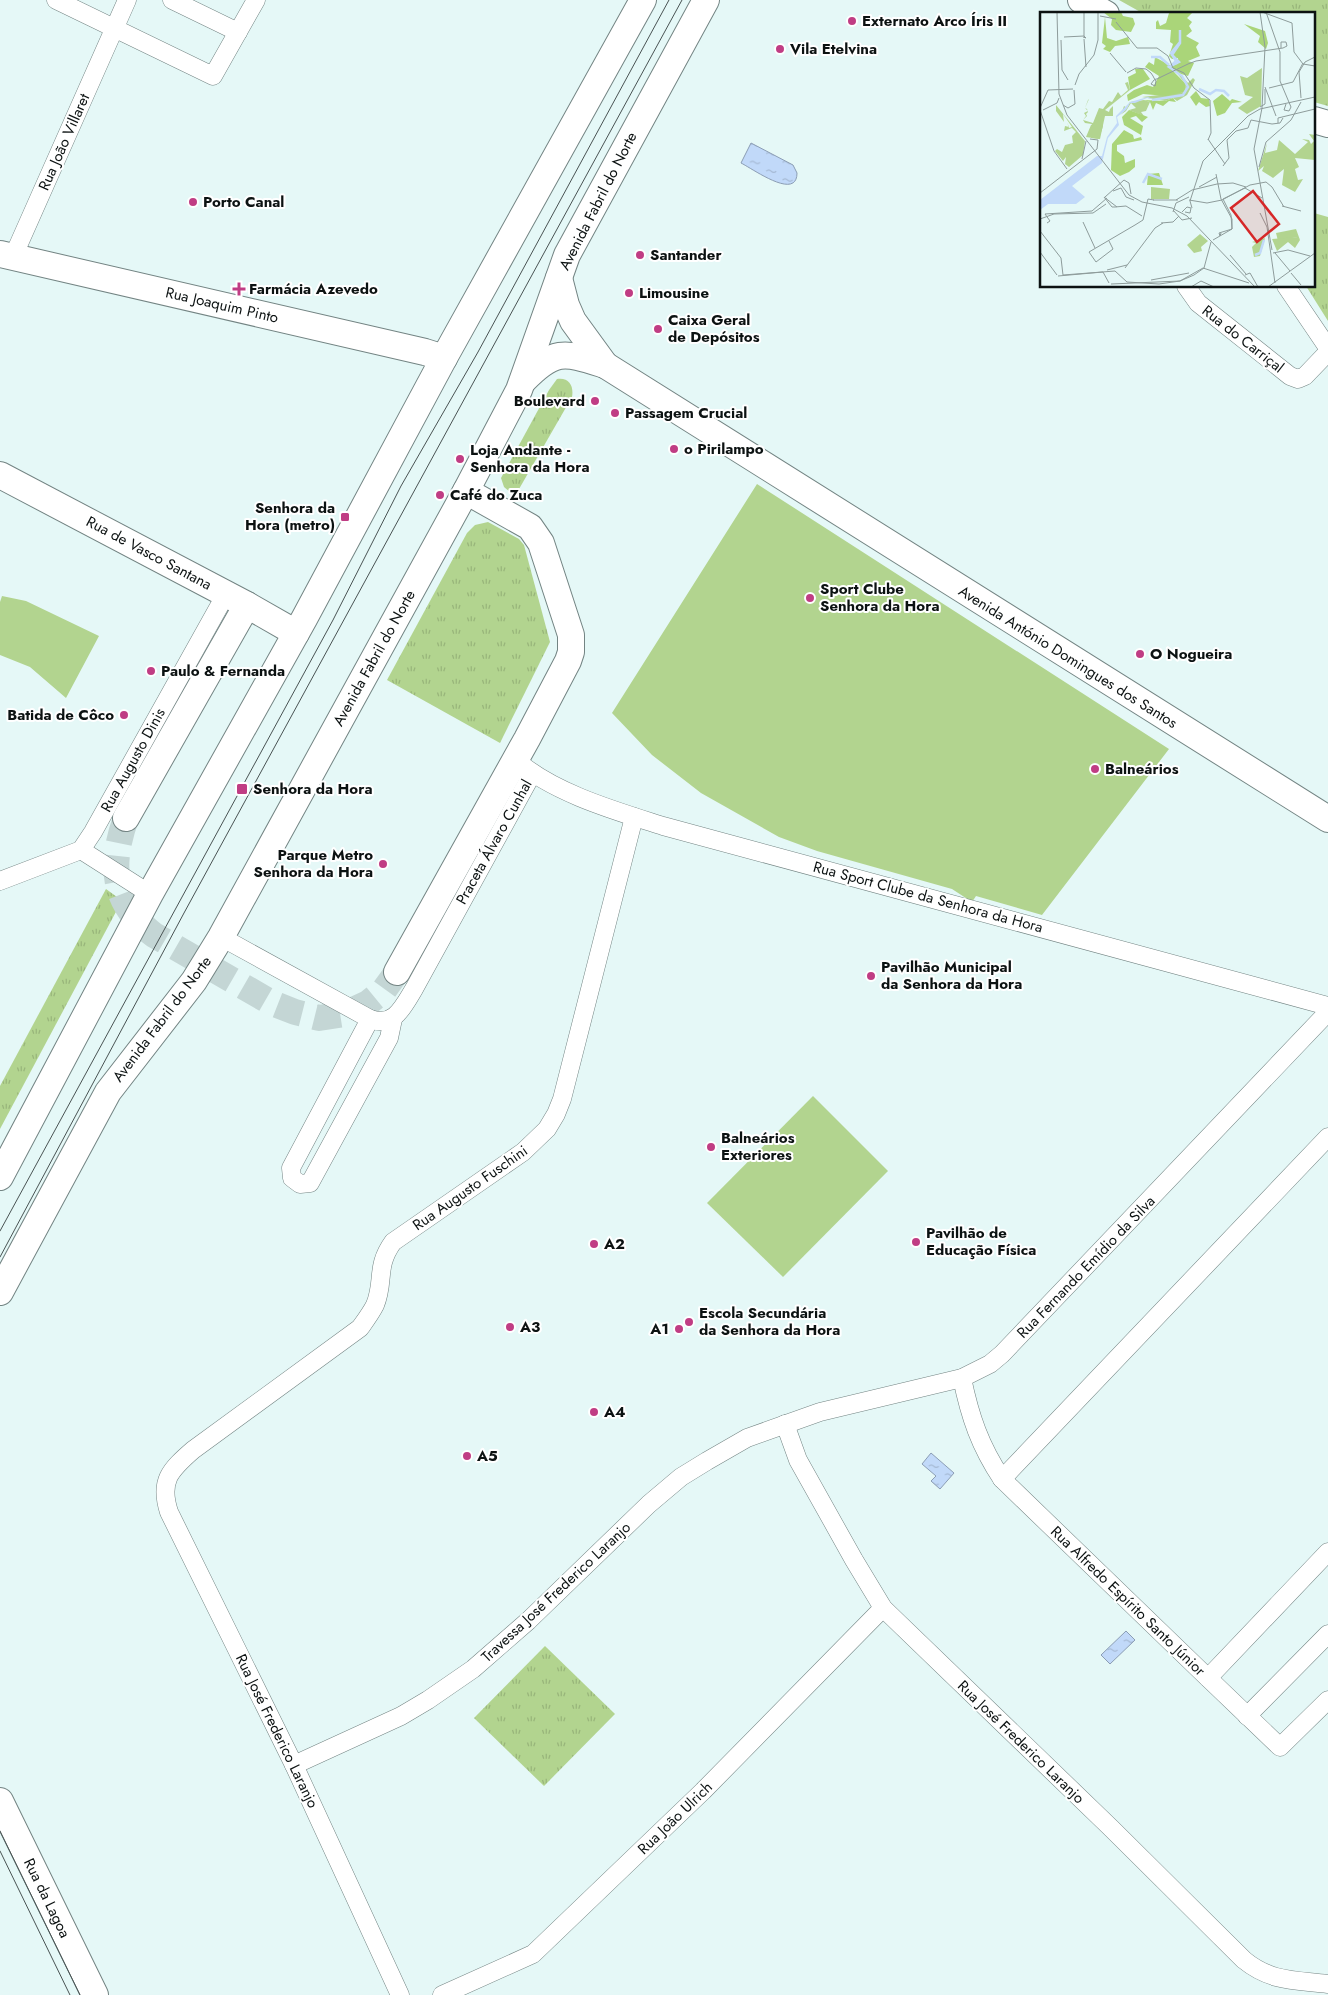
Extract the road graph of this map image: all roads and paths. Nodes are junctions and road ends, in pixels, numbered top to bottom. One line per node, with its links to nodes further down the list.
1 (56, 0): 9 (street)
2 (127, 0): 9 (street, Rua João Villaret)
3 (172, 0): 10 (street)
4 (256, 0): 10 (street)
5 (643, 0): 17 (street)
6 (706, 0): 12 (street, Avenida Fabril do Norte)
7 (1081, 0): 8 (street)
8 (1102, 12)
9 (114, 27): 10 (street); 11 (street, Rua João Villaret)
10 (238, 32)
11 (7, 255): 17 (street, Rua Joaquim Pinto)
12 (559, 278): 18 (street); 19 (street, Avenida Fabril do Norte)
13 (1187, 288): 16 (street, Rua do Carriçal)
14 (1287, 288): 15 (street)
15 (1328, 348)
16 (1328, 352)
17 (444, 358): 23 (street)
18 (605, 365): 19 (street); 27 (street, Avenida António Domingues dos Santos)
19 (522, 382): 21 (street, Avenida Fabril do Norte)
20 (0, 475): 22 (street, Rua de Vasco Santana)
21 (466, 491): 24 (street, Praceta Álvaro Cunhal); 31 (street, Avenida Fabril do Norte)
22 (237, 600): 23 (street, Rua de Vasco Santana); 26 (street); 28 (street, Rua Augusto Dinis)
23 (296, 633): 30 (street)
24 (524, 767): 25 (street, Rua Sport Clube da Senhora da Hora); 32 (street); 36 (street, Praceta Álvaro Cunhal)
25 (634, 817): 33 (street, Rua Sport Clube da Senhora da Hora); 42 (street, Rua Augusto Fuschini)
26 (126, 818)
27 (1328, 819)
28 (81, 850): 29 (street); 30 (street)
29 (0, 881)
30 (150, 894): 38 (street)
31 (221, 937): 35 (street); 39 (street, Avenida Fabril do Norte)
32 (397, 972)
33 (1328, 1006)
34 (1328, 1012): 40 (street, Rua Fernando Emídio da Silva)
35 (370, 1019): 36 (street); 36 (street)
36 (393, 1019)
37 (1328, 1136): 43 (street)
38 (0, 1177)
39 (0, 1292)
40 (962, 1378): 41 (street, Rua Fernando Emídio da Silva); 43 (street, Rua Alfredo Espírito Santo Júnior)
41 (785, 1424): 45 (street, Rua José Frederico Laranjo); 50 (street, Travessa José Frederico Laranjo)
42 (173, 1468): 50 (street, Rua José Frederico Laranjo)
43 (1002, 1479): 47 (street, Rua Alfredo Espírito Santo Júnior)
44 (1328, 1552): 47 (street, Rua Alfredo Espírito Santo Júnior)
45 (883, 1608): 53 (street, Rua José Frederico Laranjo); 56 (street, Rua João Ulrich)
46 (1328, 1634): 49 (street)
47 (1208, 1678): 49 (street)
48 (1328, 1700): 49 (street)
49 (1247, 1716)
50 (294, 1765): 55 (street, Rua José Frederico Laranjo)
51 (0, 1801): 54 (street, Rua da Lagoa)
52 (1328, 1984): 53 (street, Rua José Frederico Laranjo)
53 (1304, 1988)
54 (95, 1995)
55 (400, 1995)
56 (442, 1995)

